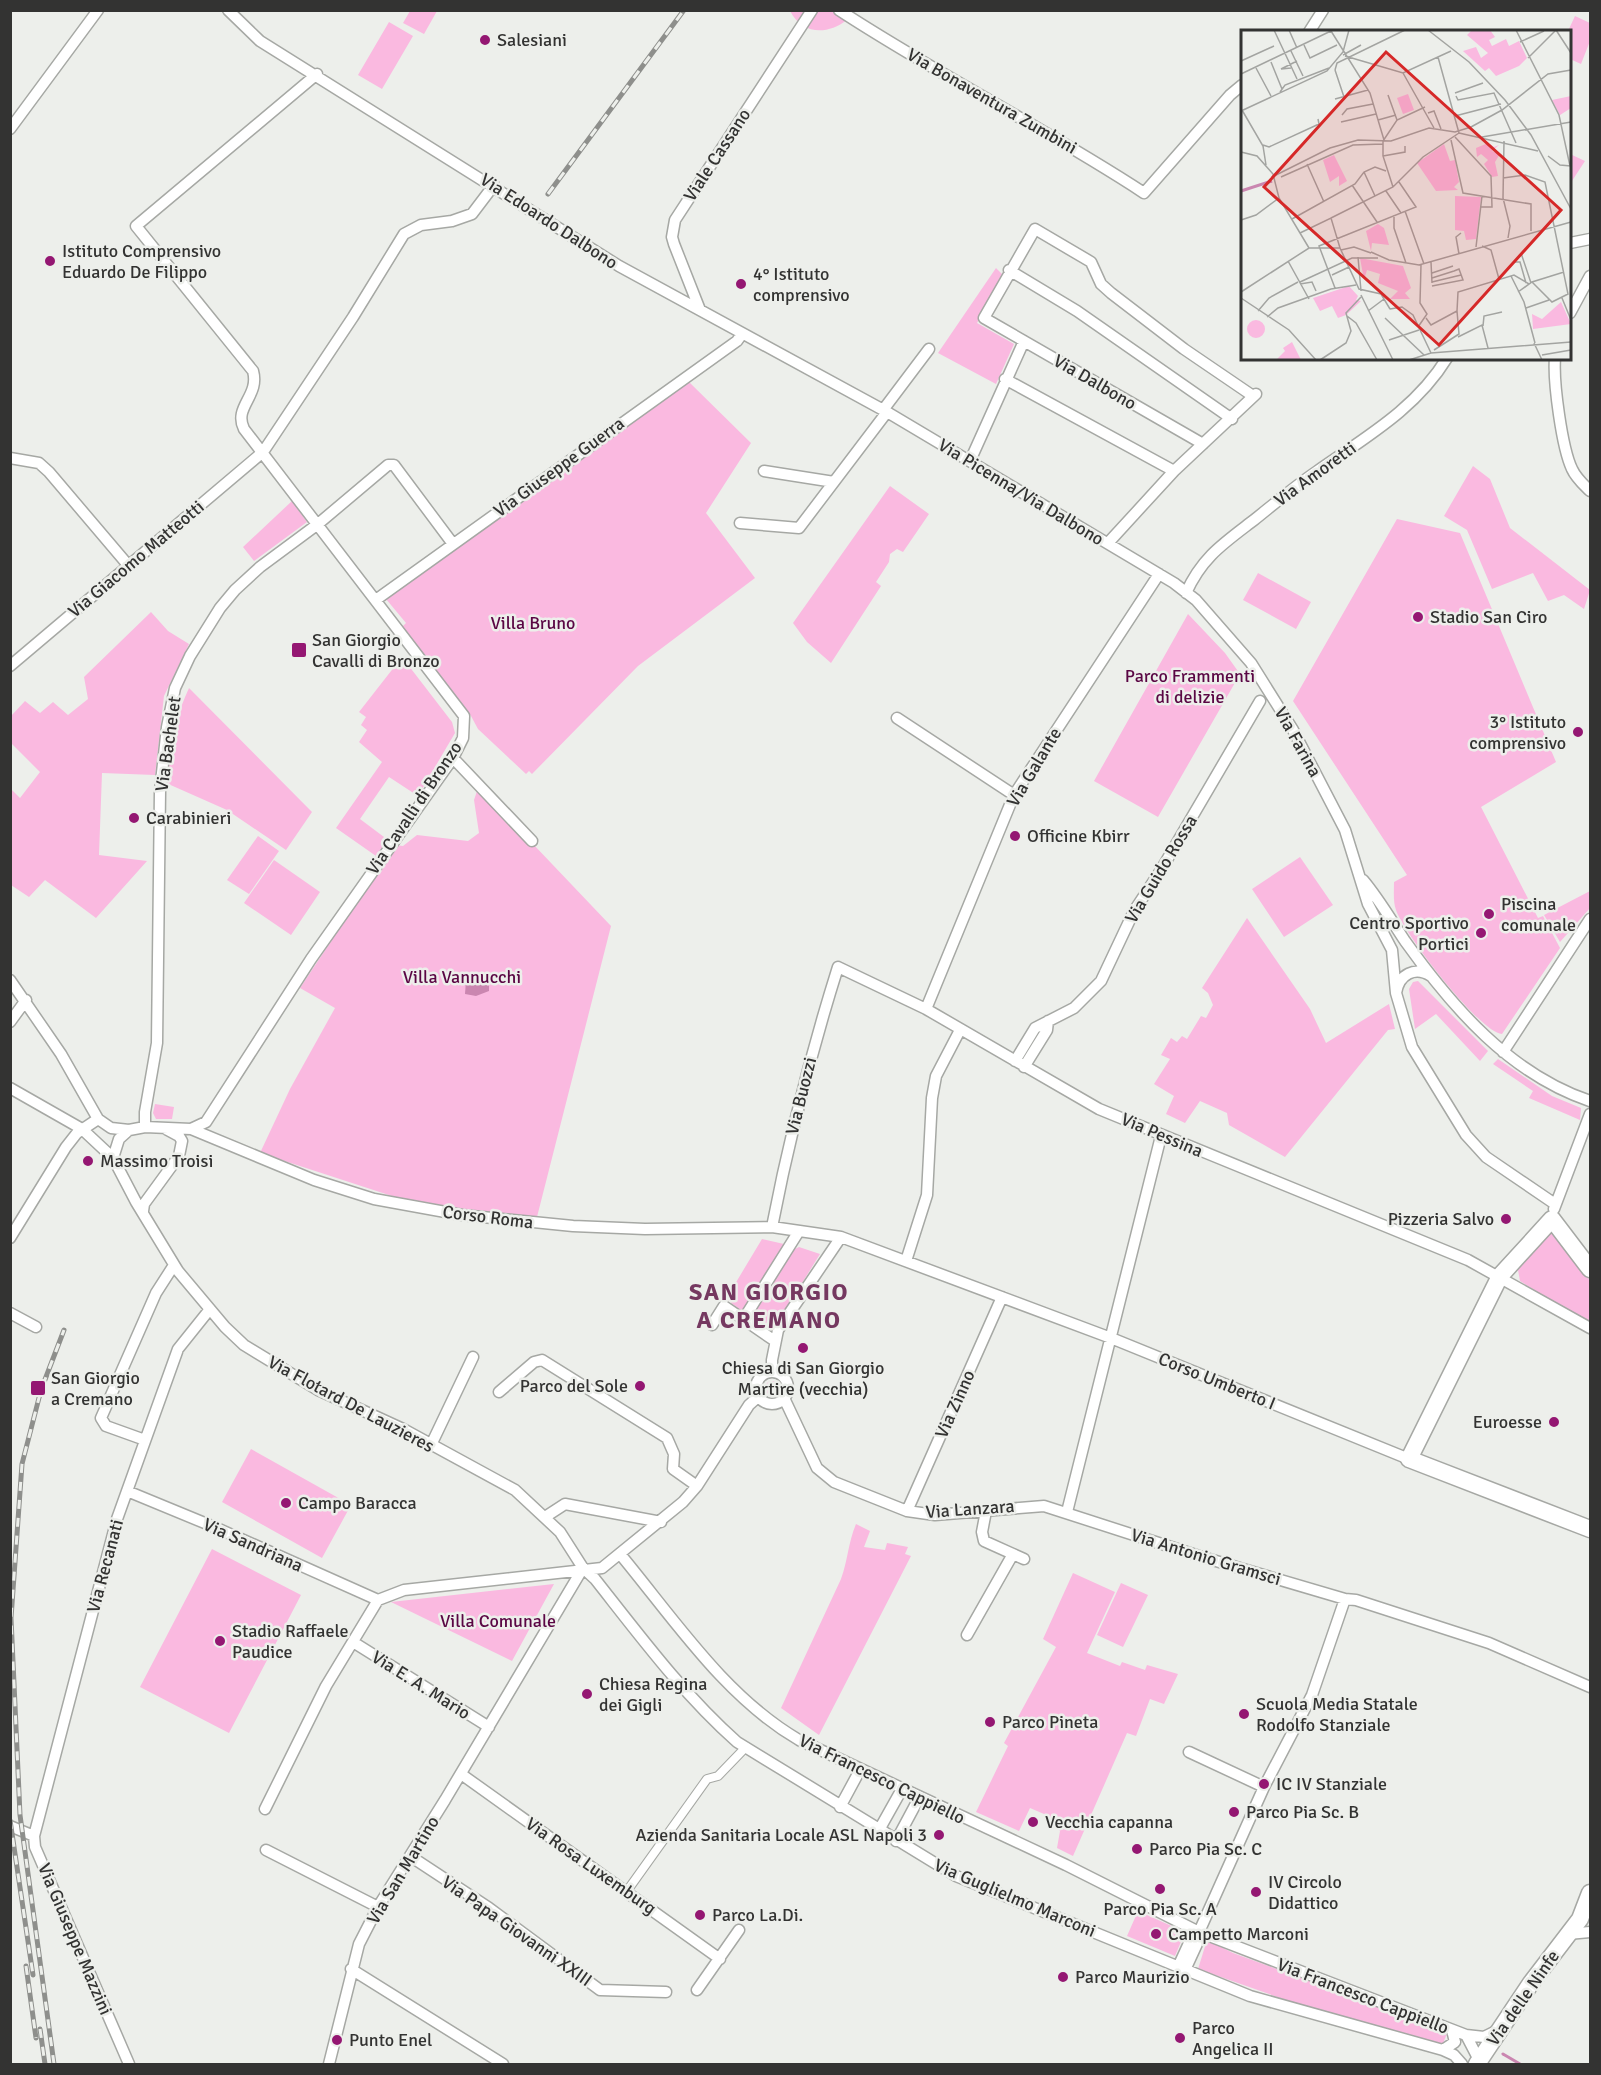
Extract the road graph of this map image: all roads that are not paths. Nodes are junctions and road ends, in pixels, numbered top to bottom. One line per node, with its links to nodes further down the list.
1 (98, 10): 9 (street)
2 (228, 10): 7 (street, Via Edoardo Dalbono)
3 (812, 10): 16 (street, Viale Cassano)
4 (839, 10): 8 (street, Via Bonaventura Zumbini)
5 (1323, 10): 6 (street)
6 (1310, 30)
7 (317, 74): 10 (street, Via Edoardo Dalbono); 26 (street, Via Cavalli di Bronzo)
8 (1241, 86)
9 (10, 129)
10 (494, 185): 16 (street, Via Edoardo Dalbono); 26 (street, Via Giacomo Matteotti)
11 (1590, 239): 12 (street)
12 (1571, 243)
13 (1010, 270): 18 (street, Via Dalbono); 24 (street); 24 (street)
14 (1590, 276): 15 (street)
15 (1571, 309)
16 (700, 310): 17 (street, Via Edoardo Dalbono)
17 (742, 334): 23 (street, Via Edoardo Dalbono); 36 (street, Via Giuseppe Guerra)
18 (1024, 340): 22 (street); 25 (street, Via Dalbono)
19 (929, 349): 23 (street)
20 (1446, 360): 39 (street, Via Amoretti)
21 (1555, 360): 32 (street)
22 (1005, 379): 28 (street); 30 (street)
23 (885, 411): 28 (street, Via Picenna/Via Dalbono); 31 (street)
24 (1232, 419): 25 (street)
25 (1203, 444): 30 (street)
26 (263, 452): 34 (street, Via Cavalli di Bronzo); 37 (street, Via Giacomo Matteotti)
27 (10, 458): 37 (street)
28 (970, 461): 35 (street, Via Picenna/Via Dalbono)
29 (764, 471): 31 (street)
30 (1174, 471): 35 (street)
31 (834, 482): 33 (street)
32 (1590, 491)
33 (740, 523)
34 (318, 524): 36 (street, Via Bachelet); 40 (street, Via Cavalli di Bronzo); 63 (street, Via Bachelet)
35 (1108, 543): 38 (street, Via Picenna/Via Dalbono)
36 (453, 544): 40 (street, Via Giuseppe Guerra)
37 (128, 565): 41 (street, Via Giacomo Matteotti)
38 (1159, 574): 39 (street, Via Farina); 45 (street, Via Galante)
39 (1186, 593): 47 (street, Via Farina)
40 (377, 599): 44 (street, Via Cavalli di Bronzo)
41 (10, 666)
42 (1260, 701): 58 (street, Via Guido Rossa)
43 (897, 718): 45 (street)
44 (453, 758): 46 (street); 64 (street, Via Cavalli di Bronzo)
45 (1014, 795): 54 (street, Via Galante)
46 (532, 841)
47 (1360, 876): 50 (street, Via Farina); 52 (street, Via Farina)
48 (1590, 919): 57 (street)
49 (838, 967): 54 (street, Via Pessina); 74 (street, Via Buozzi)
50 (1434, 978): 52 (street); 57 (street, Via Farina)
51 (10, 980): 53 (street)
52 (1396, 993): 73 (street, Via Farina)
53 (26, 1000): 55 (street); 62 (street)
54 (926, 1009): 56 (street, Via Pessina)
55 (10, 1022)
56 (960, 1030): 58 (street, Via Pessina); 78 (street)
57 (1503, 1052): 60 (street, Via Farina)
58 (1020, 1064): 68 (street, Via Pessina)
59 (10, 1088): 65 (street)
60 (1590, 1101)
61 (1590, 1114): 73 (street)
62 (98, 1119): 65 (street); 67 (street)
63 (145, 1127): 66 (street); 67 (street)
64 (191, 1128): 66 (street); 74 (street, Corso Roma)
65 (82, 1129): 69 (street); 77 (street)
66 (166, 1129): 71 (street)
67 (129, 1130): 69 (street)
68 (1161, 1136): 81 (street, Via Pessina); 89 (street)
69 (113, 1158): 70 (street)
70 (128, 1184): 71 (street); 72 (street, Via Flotard De Lauzieres)
71 (152, 1192): 72 (street)
72 (142, 1211): 79 (street, Via Flotard De Lauzieres)
73 (1553, 1211): 80 (main road); 81 (main road)
74 (772, 1227): 75 (street, Corso Roma)
75 (799, 1231): 76 (street, Corso Roma); 85 (street)
76 (841, 1237): 78 (street, Corso Umberto I); 90 (street)
77 (10, 1238)
78 (906, 1262): 82 (street, Corso Umberto I)
79 (174, 1265): 83 (street, Via Flotard De Lauzieres); 96 (street)
80 (1590, 1269)
81 (1500, 1276): 88 (street, Via Pessina); 98 (main road)
82 (1002, 1297): 89 (street, Corso Umberto I); 101 (street, Via Zinno)
83 (210, 1309): 96 (street, Via Recanati); 97 (street, Via Flotard De Lauzieres)
84 (10, 1313): 87 (street)
85 (743, 1320): 86 (street); 90 (street)
86 (712, 1324)
87 (36, 1327)
88 (1590, 1328)
89 (1111, 1338): 98 (street, Corso Umberto I); 103 (street)
90 (775, 1341): 92 (street)
91 (473, 1357): 97 (street)
92 (772, 1372): 94 (street); 95 (street)
93 (499, 1392): 99 (street)
94 (759, 1396): 95 (street); 99 (street)
95 (784, 1398): 101 (street, Via Lanzara)
96 (146, 1440): 100 (street, Via Recanati)
97 (431, 1445): 104 (street, Via Flotard De Lauzieres)
98 (1409, 1459): 106 (main road, Corso Umberto I)
99 (697, 1486): 105 (street)
100 (127, 1491): 112 (street, Via Sandriana); 128 (street, Via Recanati)
101 (907, 1511): 102 (street, Via Lanzara)
102 (986, 1511): 103 (street, Via Lanzara); 108 (street)
103 (1067, 1512): 111 (street, Via Antonio Gramsci)
104 (545, 1517): 105 (street); 110 (street, Via Flotard De Lauzieres)
105 (661, 1522): 107 (street)
106 (1590, 1529)
107 (620, 1554): 110 (street); 119 (street, Via Francesco Cappiello)
108 (1013, 1554): 109 (street); 113 (street)
109 (1024, 1559)
110 (583, 1568): 112 (street); 116 (street, Via San Martino); 117 (street, Via Guglielmo Marconi)
111 (1345, 1599): 115 (street, Via Antonio Gramsci); 121 (street)
112 (378, 1600): 114 (street)
113 (967, 1635)
114 (352, 1642): 116 (street, Via E. A. Mario); 125 (street)
115 (1590, 1687)
116 (489, 1727): 120 (street, Via San Martino)
117 (746, 1747): 124 (street, Via Guglielmo Marconi); 132 (street)
118 (1189, 1752): 121 (street)
119 (861, 1770): 122 (street, Via Francesco Cappiello); 124 (street)
120 (461, 1774): 131 (street, Via San Martino); 132 (street, Via Rosa Luxemburg)
121 (1264, 1786): 137 (street)
122 (902, 1789): 123 (street, Via Francesco Cappiello); 127 (street)
123 (919, 1798): 129 (street); 137 (street, Via Francesco Cappiello)
124 (840, 1807): 127 (street, Via Guglielmo Marconi)
125 (265, 1809)
126 (10, 1826): 128 (street)
127 (879, 1830): 129 (street, Via Guglielmo Marconi)
128 (34, 1836): 149 (street, Via Giuseppe Mazzini)
129 (896, 1841): 142 (street, Via Guglielmo Marconi)
130 (266, 1850): 134 (street)
131 (410, 1856): 134 (street, Via San Martino); 144 (street, Via Papa Giovanni XXIII)
132 (627, 1891): 140 (street, Via Rosa Luxemburg)
133 (1590, 1893): 135 (main road, Via delle Ninfe)
134 (378, 1907): 141 (street, Via San Martino)
135 (1587, 1916): 139 (main road, Via delle Ninfe)
136 (739, 1930): 140 (street)
137 (1198, 1932): 142 (street); 146 (street, Via Francesco Cappiello)
138 (1590, 1932): 139 (street)
139 (1567, 1935): 145 (main road, Via delle Ninfe)
140 (720, 1959): 143 (street)
141 (351, 1969): 150 (street, Via San Martino); 151 (street)
142 (1182, 1969): 148 (street, Via Guglielmo Marconi)
143 (697, 1990)
144 (666, 1992)
145 (1503, 2026): 147 (street); 153 (main road, Via delle Ninfe)
146 (1452, 2030): 147 (street, Via Francesco Cappiello); 148 (street)
147 (1467, 2035): 153 (street, Via Francesco Cappiello)
148 (1443, 2050): 152 (street, Via Guglielmo Marconi)
149 (129, 2064)
150 (329, 2064)
151 (503, 2064)
152 (1462, 2064)
153 (1479, 2064)

